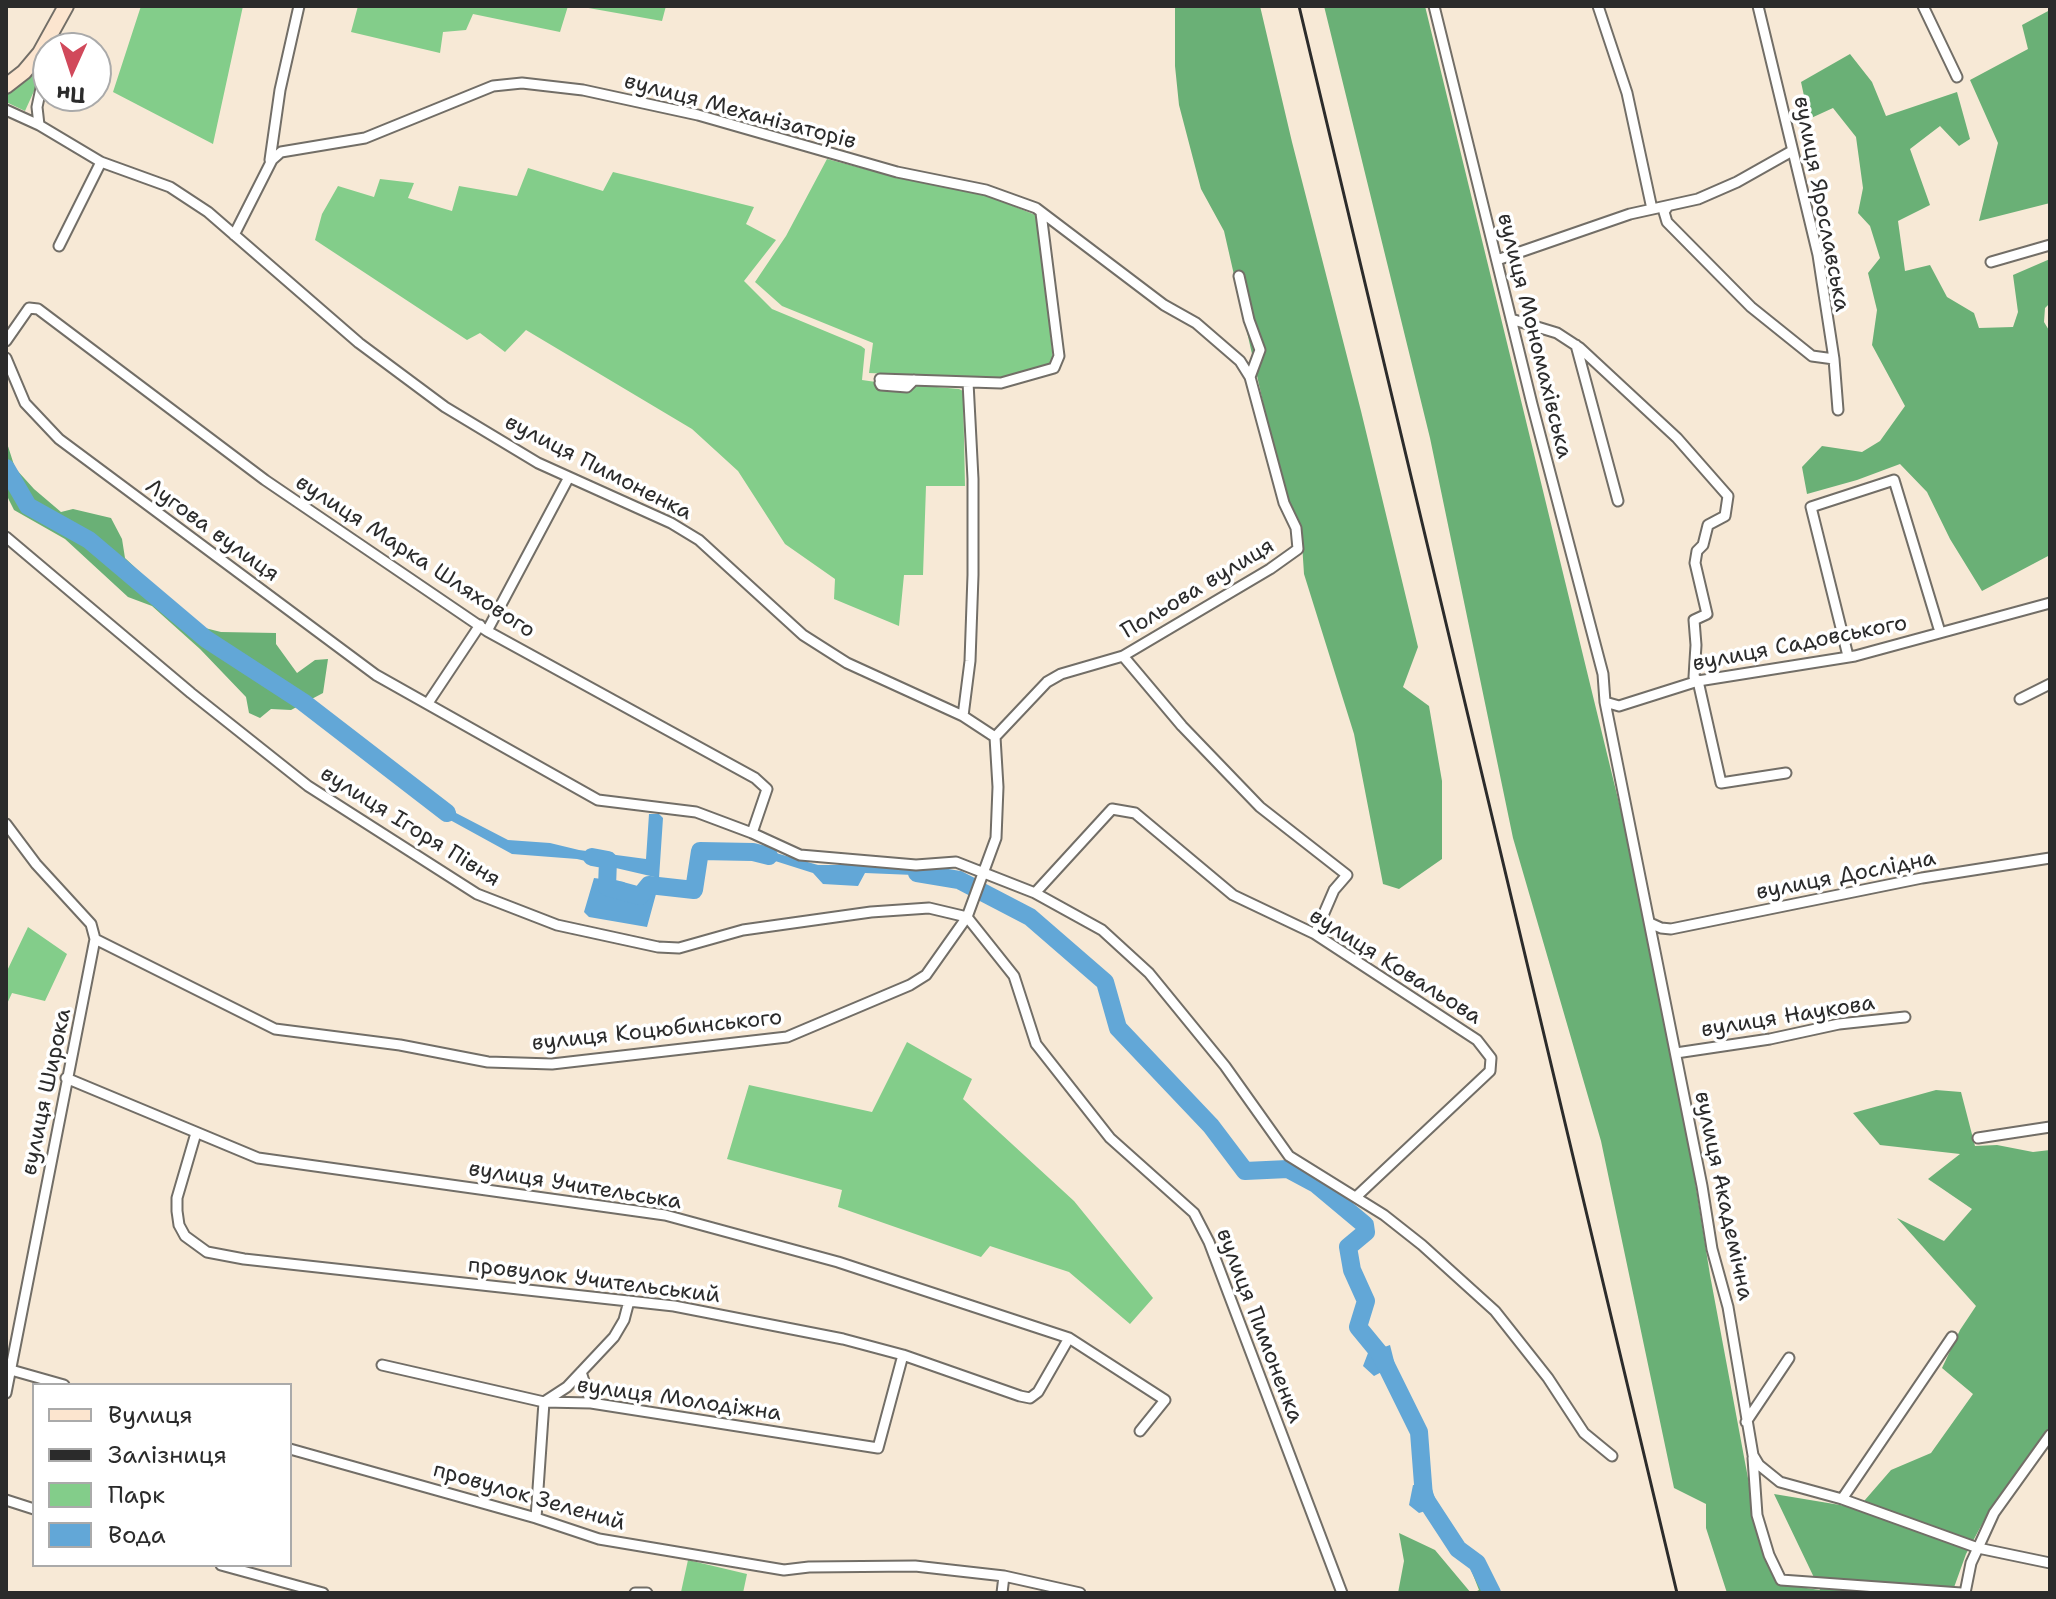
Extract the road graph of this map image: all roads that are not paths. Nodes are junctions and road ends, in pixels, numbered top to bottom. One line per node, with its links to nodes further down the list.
1 (66, 6): 7 (street)
2 (299, 6): 14 (street)
3 (1434, 6): 27 (street, вулиця Мономахівська)
4 (1598, 6): 20 (street)
5 (1758, 6): 16 (street, вулиця Ярославська)
6 (1923, 6): 9 (street)
7 (52, 32)
8 (32, 62): 10 (street)
9 (1957, 77)
10 (6, 86)
11 (6, 110): 13 (street, вулиця Пимоненка)
12 (38, 112): 13 (street)
13 (39, 125): 17 (street, вулиця Пимоненка)
14 (273, 143): 15 (street); 18 (street)
15 (289, 150): 18 (street); 21 (street, вулиця Механізаторів)
16 (1792, 151): 19 (street); 35 (street, вулиця Ярославська)
17 (101, 162): 23 (street, вулиця Пимоненка); 26 (street)
18 (269, 166): 23 (street)
19 (1668, 206): 20 (street); 35 (street)
20 (1652, 209): 27 (street)
21 (1041, 213): 22 (street, вулиця Механізаторів); 24 (street)
22 (1063, 230): 24 (street); 30 (street, вулиця Механізаторів)
23 (234, 235): 40 (street, вулиця Пимоненка)
24 (1044, 242): 38 (street)
25 (2050, 245): 28 (street)
26 (59, 246)
27 (1497, 260): 31 (street, вулиця Мономахівська)
28 (1991, 262)
29 (1239, 276): 36 (street)
30 (1164, 305): 36 (street, Польова вулиця)
31 (1511, 319): 33 (street); 51 (street, вулиця Мономахівська)
32 (6, 341): 44 (street, вулиця Марка Шляхового)
33 (1576, 345): 41 (street); 48 (street)
34 (6, 358): 52 (street, Лугова вулиця)
35 (1834, 359): 39 (street, вулиця Ярославська)
36 (1250, 377): 46 (street, Польова вулиця)
37 (914, 380): 38 (street)
38 (968, 382): 54 (street)
39 (1838, 410)
40 (569, 477): 44 (street); 54 (street, вулиця Пимоненка)
41 (1618, 501)
42 (6, 537): 63 (street, вулиця Ігоря Півня)
43 (2050, 603): 45 (street, вулиця Садовського)
44 (483, 628): 52 (street); 59 (street, вулиця Марка Шляхового)
45 (1940, 632): 47 (street, вулиця Садовського); 47 (street)
46 (1123, 656): 56 (street, Польова вулиця); 66 (street)
47 (1848, 656): 48 (street, вулиця Садовського)
48 (1698, 681): 53 (street, вулиця Садовського); 57 (street)
49 (2050, 684): 50 (street)
50 (2020, 699)
51 (1605, 702): 53 (street, вулиця Садовського); 55 (street, вулиця Академічна)
52 (428, 703): 59 (street, Лугова вулиця)
53 (1625, 705): 55 (street)
54 (963, 716): 56 (street, вулиця Пимоненка)
55 (1611, 728): 64 (street, вулиця Академічна)
56 (995, 737): 61 (street)
57 (1786, 773)
58 (6, 824): 67 (street)
59 (752, 833): 61 (street)
60 (2050, 858): 65 (street, вулиця Дослідна)
61 (985, 873): 62 (street); 63 (street)
62 (1035, 893): 66 (street, вулиця Ковальова); 75 (street)
63 (967, 917): 67 (street, вулиця Коцюбинського); 107 (street, вулиця Пимоненка)
64 (1650, 923): 65 (street); 68 (street, вулиця Академічна)
65 (1666, 929): 68 (street)
66 (1315, 934): 75 (street, вулиця Ковальова)
67 (95, 939): 71 (street, вулиця Широка)
68 (1653, 941): 70 (street, вулиця Академічна)
69 (1905, 1017): 70 (street, вулиця Наукова)
70 (1676, 1053): 88 (street, вулиця Академічна)
71 (66, 1078): 73 (street, вулиця Учительська); 82 (street, вулиця Широка)
72 (2050, 1127): 74 (street)
73 (196, 1133): 76 (street, провулок Учительський); 78 (street, вулиця Учительська)
74 (1978, 1138)
75 (1357, 1196): 93 (street)
76 (629, 1301): 79 (street, провулок Учительський); 83 (street)
77 (1952, 1337): 94 (street)
78 (1069, 1338): 79 (street, провулок Учительський); 89 (street, вулиця Учительська)
79 (903, 1355): 87 (street, вулиця Молодіжна)
80 (1789, 1358): 88 (street)
81 (382, 1365): 86 (street, вулиця Молодіжна)
82 (11, 1370): 84 (street); 85 (street, вулиця Широка)
83 (581, 1372): 86 (street); 87 (street)
84 (57, 1383)
85 (6, 1393)
86 (544, 1402): 87 (street, вулиця Молодіжна); 97 (street)
87 (591, 1403)
88 (1746, 1422): 92 (street, вулиця Академічна)
89 (1140, 1431)
90 (2050, 1435): 98 (street)
91 (292, 1450): 97 (street, провулок Зелений)
92 (1753, 1455): 94 (street); 108 (street, вулиця Академічна)
93 (1612, 1456)
94 (1842, 1499): 98 (street)
95 (6, 1500): 96 (street)
96 (32, 1508)
97 (536, 1518): 101 (street, провулок Зелений)
98 (1978, 1548): 99 (street); 108 (street)
99 (2050, 1563)
100 (228, 1567): 102 (street)
101 (1004, 1576): 105 (street); 106 (street, провулок Зелений)
102 (323, 1593)
103 (635, 1593): 104 (street)
104 (647, 1593)
105 (1002, 1593)
106 (1080, 1593)
107 (1342, 1593)
108 (1963, 1593)

